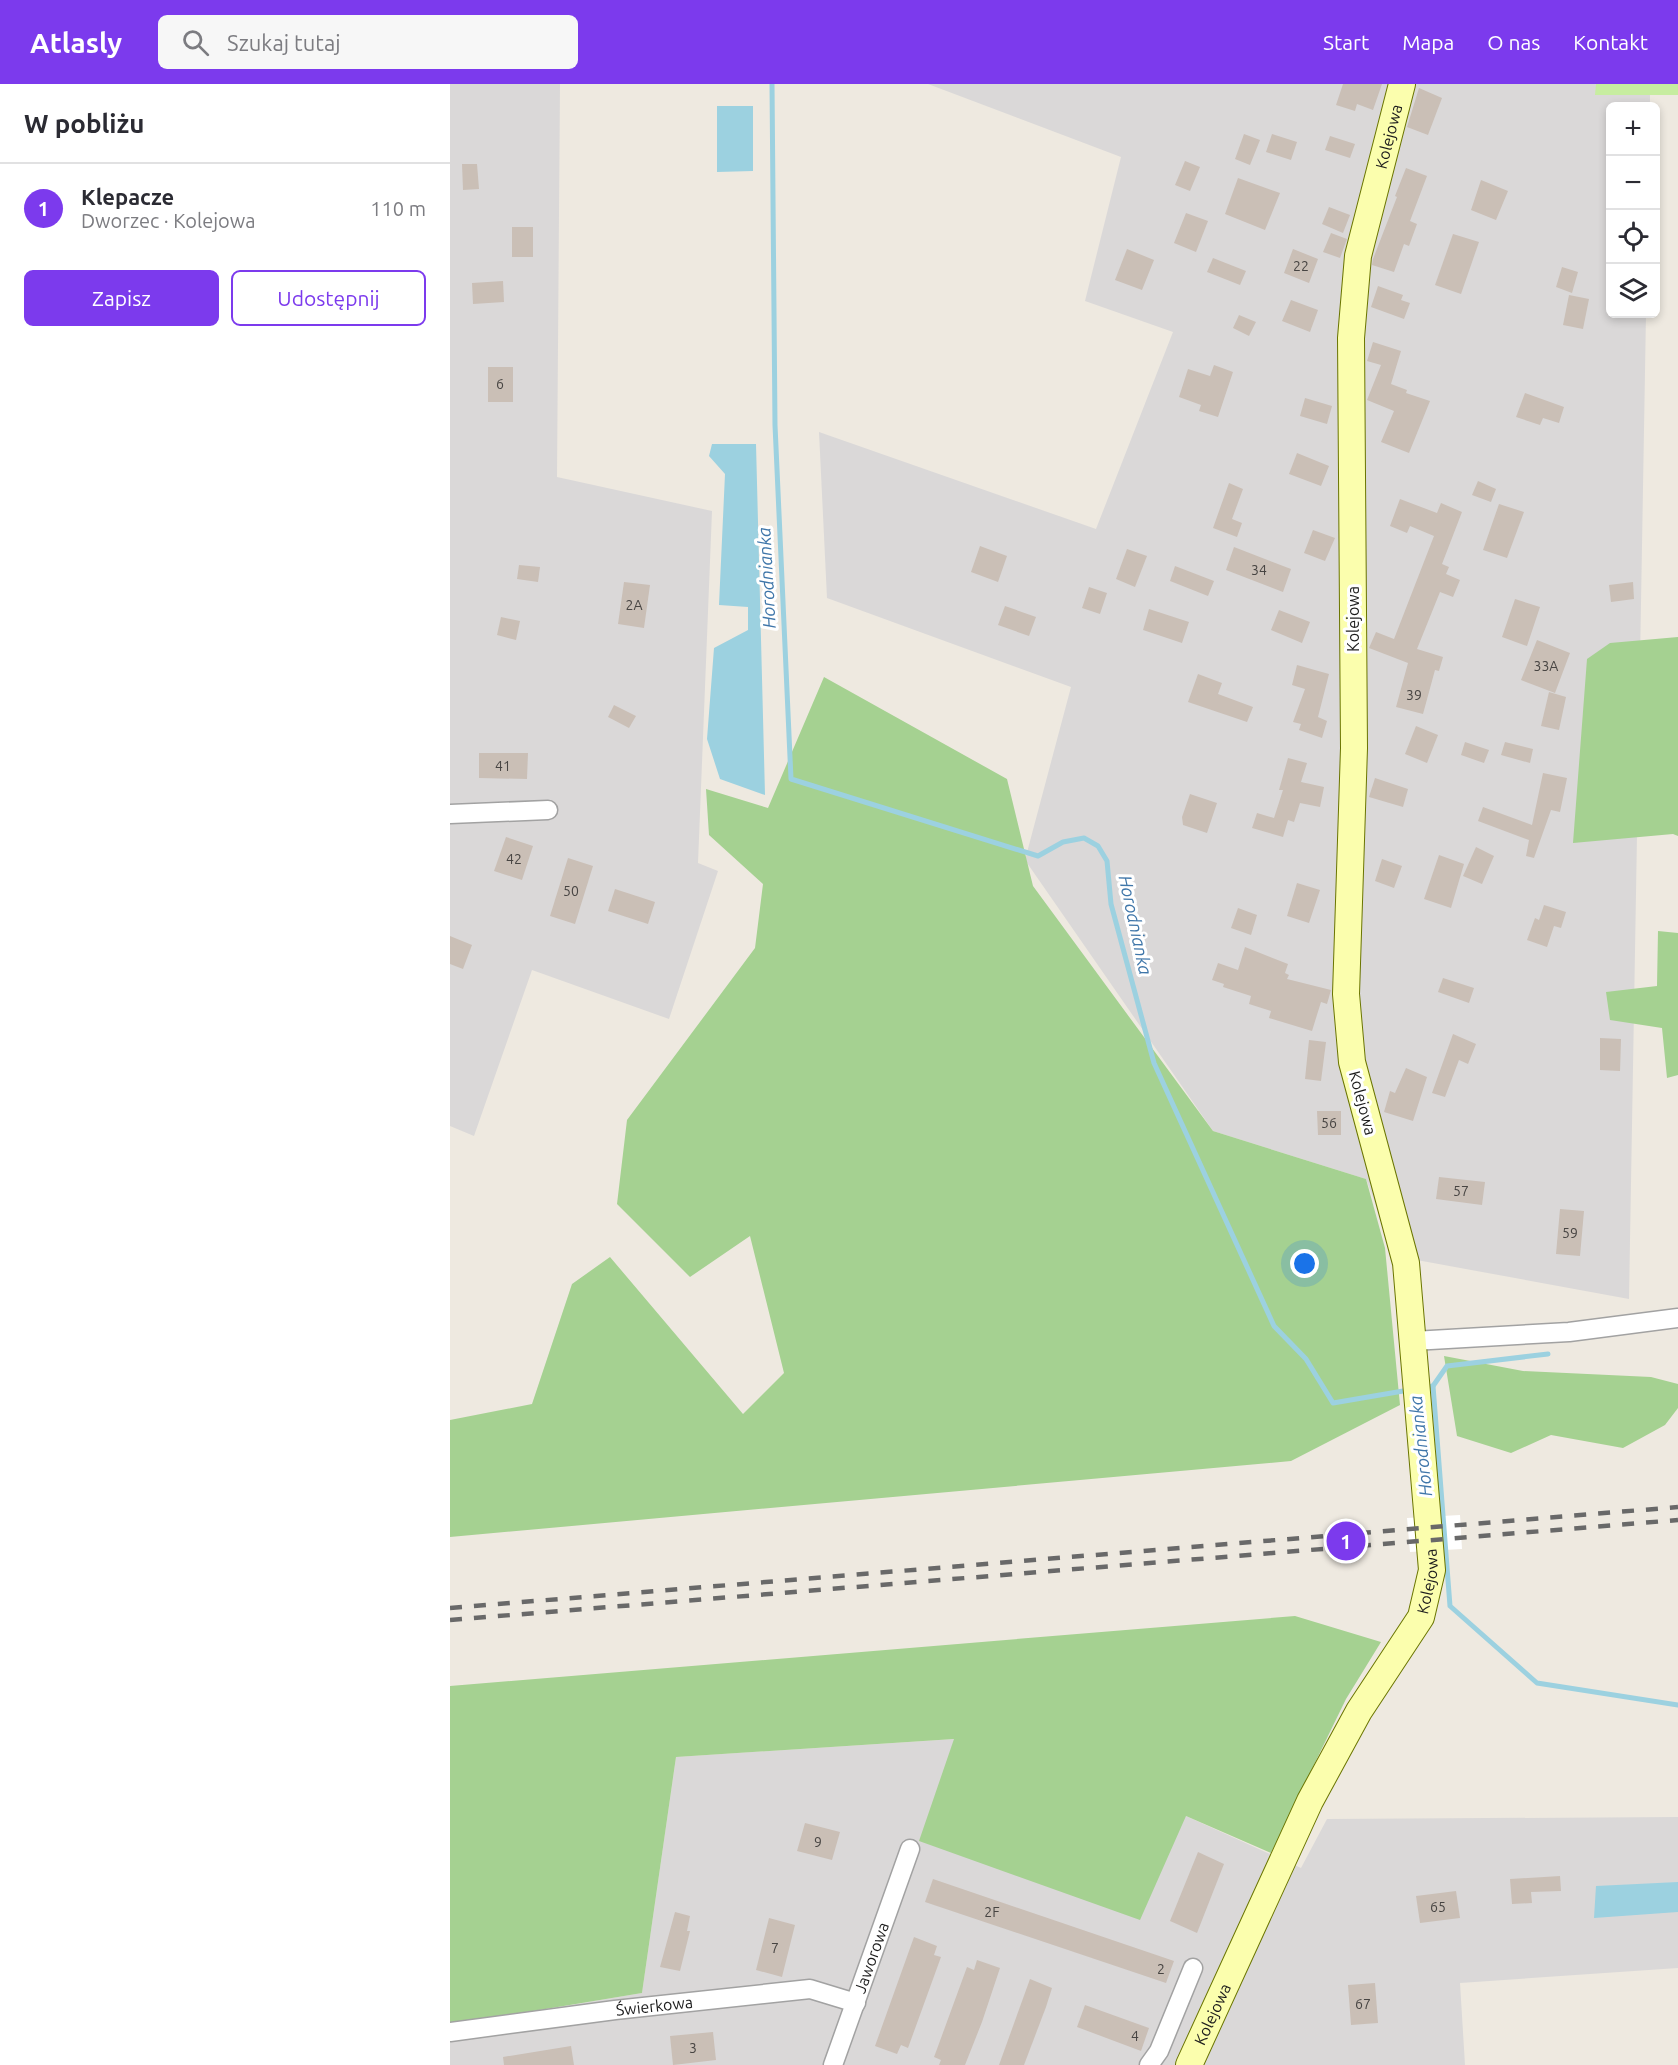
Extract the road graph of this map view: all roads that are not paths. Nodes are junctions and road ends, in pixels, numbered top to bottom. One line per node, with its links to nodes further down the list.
1 (1402, 84): 5 (street, Kolejowa)
2 (548, 810): 3 (street)
3 (450, 814)
4 (1678, 1318): 5 (street)
5 (1413, 1341): 12 (street, Kolejowa)
6 (910, 1849): 8 (street, Jaworowa)
7 (1193, 1968): 11 (street)
8 (856, 2003): 9 (street, Świerkowa); 10 (street, Jaworowa)
9 (450, 2032)
10 (833, 2065)
11 (1149, 2065)
12 (1189, 2065)

